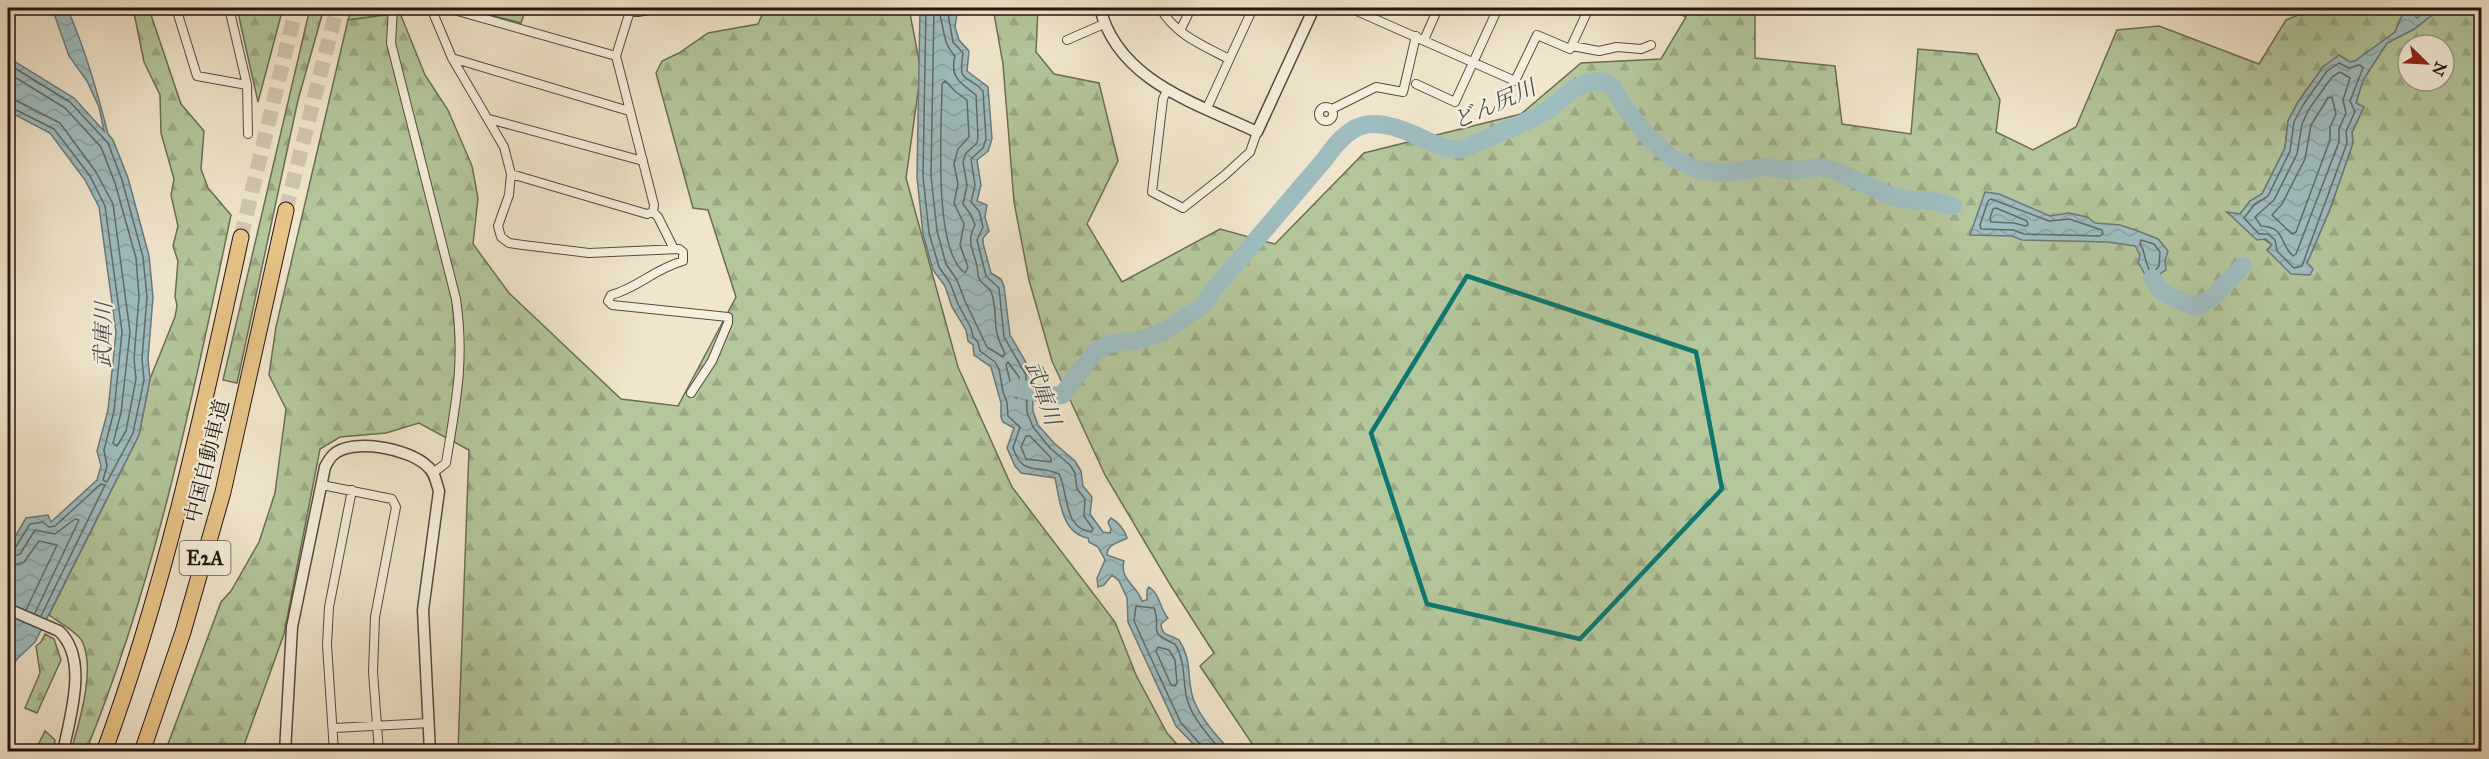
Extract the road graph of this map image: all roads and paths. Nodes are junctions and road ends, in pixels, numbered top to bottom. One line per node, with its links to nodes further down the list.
1 (176, 8): 31 (street)
2 (229, 8): 31 (street)
3 (393, 8): 46 (street)
4 (431, 8): 27 (street)
5 (447, 8): 26 (street)
6 (618, 8): 18 (street)
7 (660, 8): 18 (street)
8 (1100, 8): 20 (street)
9 (1160, 8): 21 (street)
10 (1191, 8): 21 (street)
11 (1252, 8): 28 (street)
12 (1314, 8): 37 (street)
13 (1350, 8): 19 (street)
14 (1378, 8): 19 (street)
15 (1438, 8): 22 (street)
16 (1498, 8): 29 (street)
17 (1589, 8): 25 (street)
18 (630, 11): 26 (street)
19 (1374, 18): 22 (street)
20 (1106, 23): 23 (street); 32 (street)
21 (1180, 32): 28 (street)
22 (1420, 38): 29 (street); 34 (street)
23 (1067, 40)
24 (1651, 45): 25 (street)
25 (1572, 46): 29 (street)
26 (616, 56): 35 (street)
27 (452, 58): 35 (street); 36 (street)
28 (1229, 58): 33 (street)
29 (1473, 62): 30 (street)
30 (1416, 84)
31 (247, 85): 38 (street)
32 (1167, 90): 33 (street); 37 (street)
33 (1208, 108): 37 (street)
34 (1332, 109)
35 (629, 111): 39 (street)
36 (489, 119): 39 (street); 40 (street)
37 (1257, 132)
38 (248, 134)
39 (643, 161): 42 (street)
40 (511, 174): 42 (street); 44 (street)
41 (286, 210): 55 (highway, 中国自動車道 / E2A)
42 (652, 212): 44 (street)
43 (241, 237): 54 (highway, 中国自動車道 / E2A)
44 (674, 249): 45 (street)
45 (691, 393)
46 (433, 473): 47 (street); 50 (street)
47 (322, 485): 48 (street); 56 (street)
48 (352, 490): 51 (street); 52 (street)
49 (8, 609): 53 (street)
50 (429, 723): 51 (street); 59 (street)
51 (378, 726): 52 (street); 58 (street)
52 (334, 728): 57 (street)
53 (63, 752)
54 (104, 752)
55 (142, 752)
56 (285, 752)
57 (334, 752)
58 (379, 752)
59 (430, 752)

